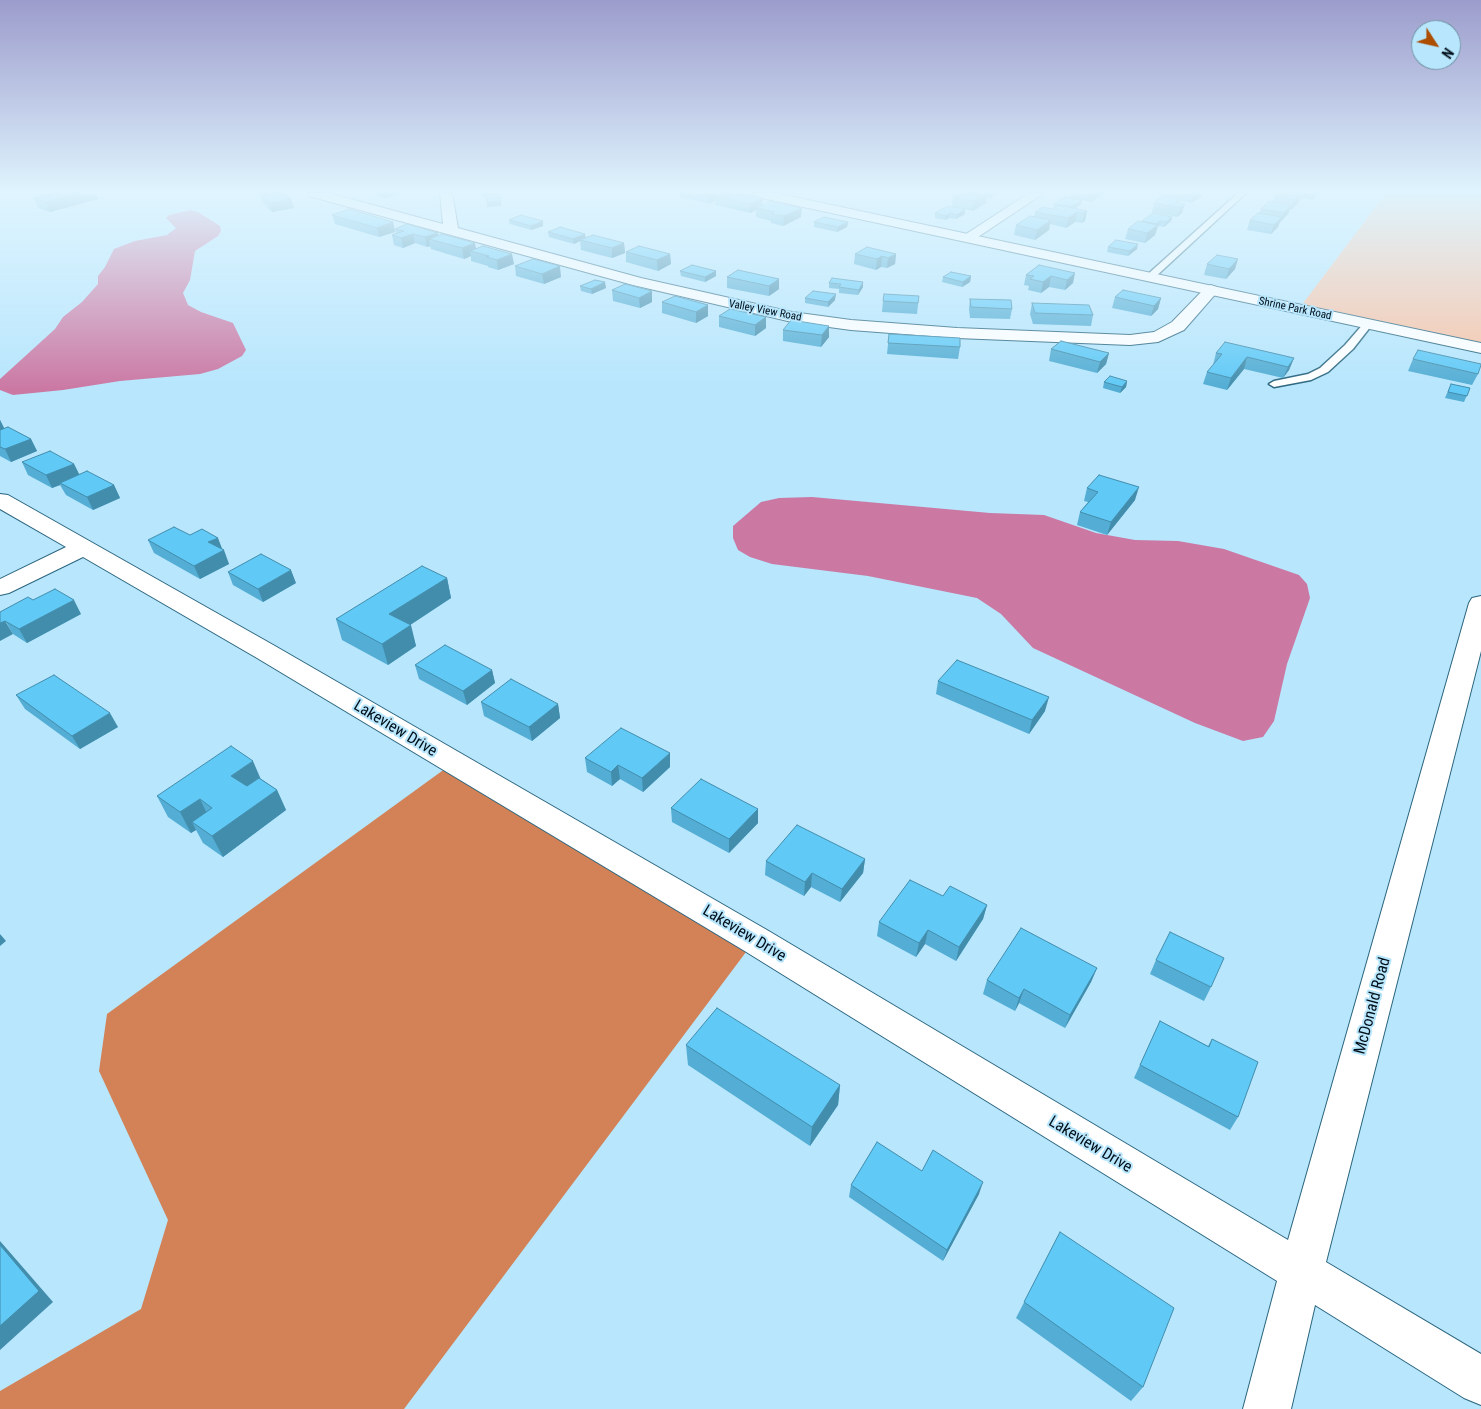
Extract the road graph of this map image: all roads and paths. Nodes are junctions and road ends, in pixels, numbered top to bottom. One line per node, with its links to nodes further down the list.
1 (554, 259): 5 (street, Valley View Road)
2 (1064, 259): 4 (street, Shrine Park Road)
3 (1170, 259): 4 (lane)
4 (1150, 277): 5 (street, Shrine Park Road)
5 (1211, 290): 6 (street, Shrine Park Road)
6 (1368, 324): 7 (street, Shrine Park Road); 8 (lane)
7 (1481, 348)
8 (1274, 384)
9 (0, 500): 10 (street, Lakeview Drive)
10 (84, 548): 11 (street); 13 (street, Lakeview Drive)
11 (0, 588)
12 (1481, 603): 13 (street, McDonald Road)
13 (1301, 1273): 14 (street, Lakeview Drive); 15 (street, McDonald Road)
14 (1481, 1381)
15 (1267, 1409)

